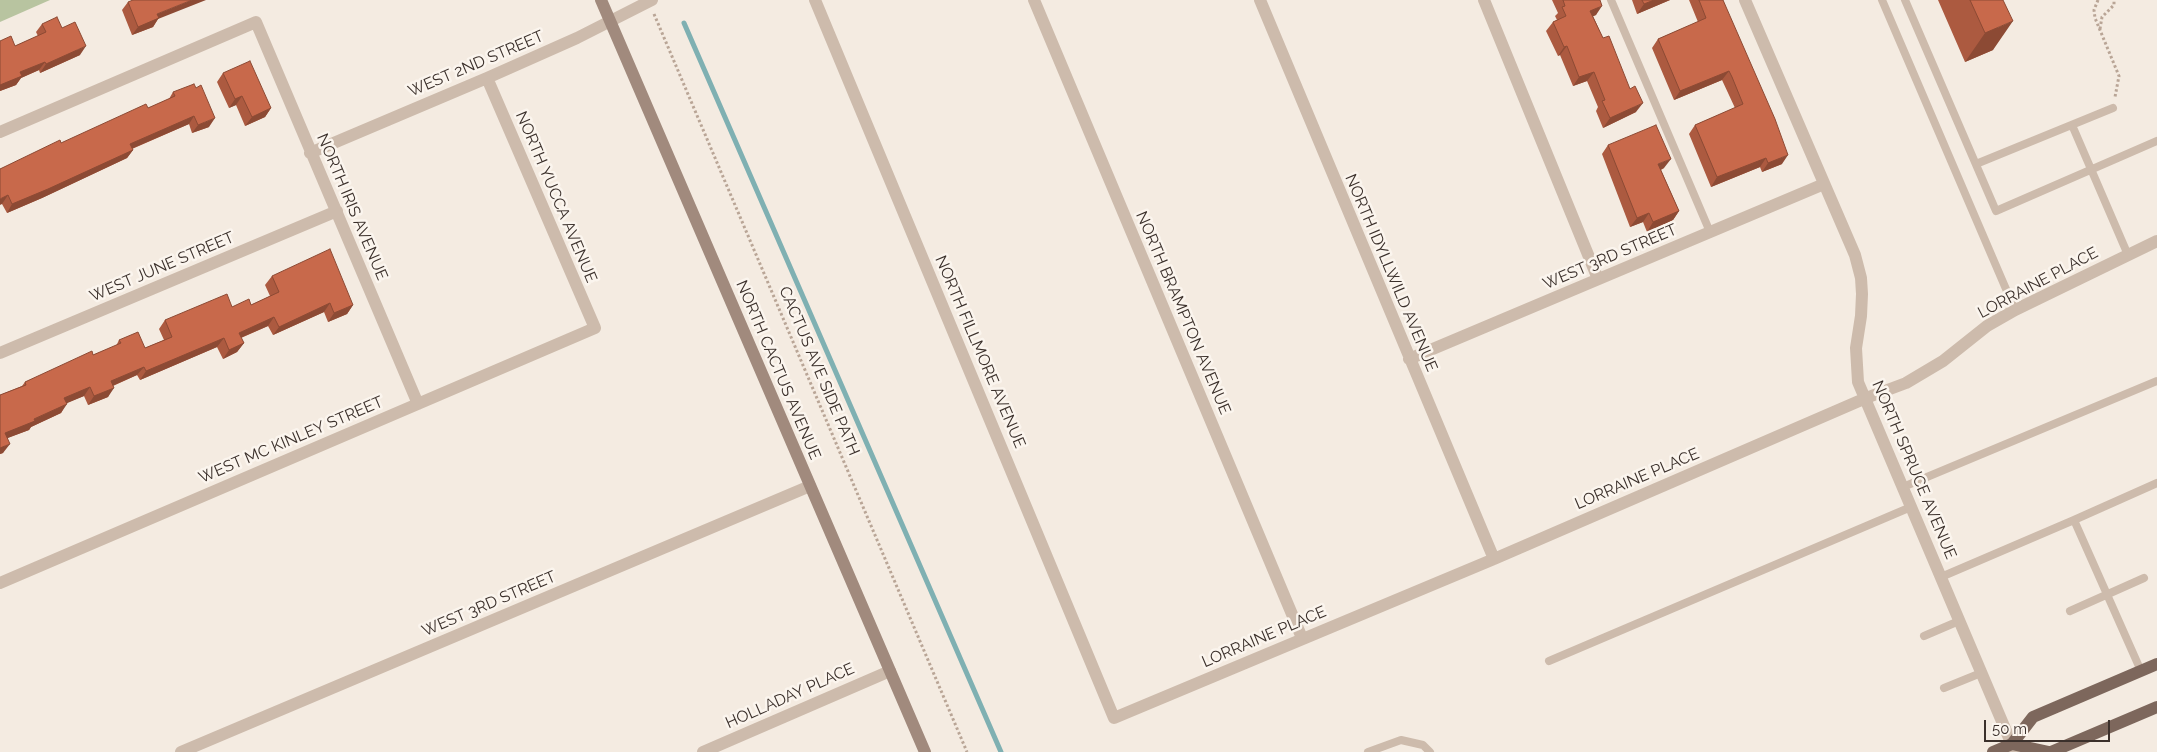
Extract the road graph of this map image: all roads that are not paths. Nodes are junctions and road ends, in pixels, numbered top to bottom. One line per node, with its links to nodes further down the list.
1 (601, 0): 11 (main road, NORTH CACTUS AVENUE)
2 (815, 0): 54 (street, NORTH FILLMORE AVENUE)
3 (1034, 0): 46 (street, NORTH BRAMPTON AVENUE)
4 (1260, 0): 29 (street, NORTH IDYLLWILD AVENUE)
5 (1484, 0): 25 (street)
6 (1611, 0): 22 (lane)
7 (1745, 0): 20 (street, NORTH SPRUCE AVENUE)
8 (1882, 0): 26 (lane)
9 (1905, 0): 18 (lane)
10 (650, 1): 11 (street, WEST 2ND STREET)
11 (610, 20): 12 (street, WEST 2ND STREET); 34 (main road, NORTH CACTUS AVENUE)
12 (488, 78): 17 (street, WEST 2ND STREET); 27 (street, NORTH YUCCA AVENUE)
13 (2113, 108): 14 (lane)
14 (2072, 125): 18 (lane); 19 (lane)
15 (0, 132): 17 (street, NORTH IRIS AVENUE)
16 (2157, 141): 19 (lane)
17 (310, 153): 21 (street, NORTH IRIS AVENUE)
18 (1976, 164): 19 (lane)
19 (2091, 170): 24 (lane)
20 (1824, 184): 22 (street, WEST 3RD STREET); 31 (street, NORTH SPRUCE AVENUE)
21 (337, 211): 28 (street, WEST JUNE STREET); 32 (street, NORTH IRIS AVENUE)
22 (1710, 232): 25 (street, WEST 3RD STREET)
23 (2157, 241): 24 (street, LORRAINE PLACE)
24 (2128, 255): 26 (street, LORRAINE PLACE)
25 (1598, 279): 29 (street, WEST 3RD STREET)
26 (2015, 310): 31 (street, LORRAINE PLACE)
27 (595, 328): 32 (street, WEST MC KINLEY STREET)
28 (0, 352)
29 (1409, 359): 38 (street, NORTH IDYLLWILD AVENUE)
30 (2157, 381): 35 (lane)
31 (1866, 398): 35 (street, NORTH SPRUCE AVENUE); 38 (street, LORRAINE PLACE)
32 (418, 404): 41 (street, WEST MC KINLEY STREET)
33 (2157, 483): 37 (lane)
34 (810, 486): 49 (main road, NORTH CACTUS AVENUE); 56 (street, WEST 3RD STREET)
35 (1903, 487): 36 (street, NORTH SPRUCE AVENUE)
36 (1911, 507): 39 (street, NORTH SPRUCE AVENUE); 47 (lane)
37 (2074, 520): 39 (lane); 42 (lane)
38 (1494, 559): 46 (street, LORRAINE PLACE)
39 (1941, 577): 44 (street, NORTH SPRUCE AVENUE)
40 (2144, 578): 42 (lane)
41 (0, 582)
42 (2108, 594): 43 (lane); 50 (lane)
43 (2070, 611)
44 (1959, 621): 45 (lane); 51 (street, NORTH SPRUCE AVENUE)
45 (1924, 636)
46 (1302, 638): 54 (street, LORRAINE PLACE)
47 (1549, 660)
48 (2157, 664): 50 (main road)
49 (890, 671): 57 (street, HOLLADAY PLACE); 58 (main road, NORTH CACTUS AVENUE)
50 (2141, 671): 55 (main road)
51 (1981, 673): 52 (lane); 55 (street, NORTH SPRUCE AVENUE)
52 (1944, 688)
53 (2157, 707): 62 (main road)
54 (1114, 718)
55 (2013, 748): 61 (main road); 62 (main road)
56 (181, 752)
57 (703, 752)
58 (925, 752)
59 (1368, 752): 60 (lane)
60 (1430, 752)
61 (1993, 752)
62 (2050, 752)

